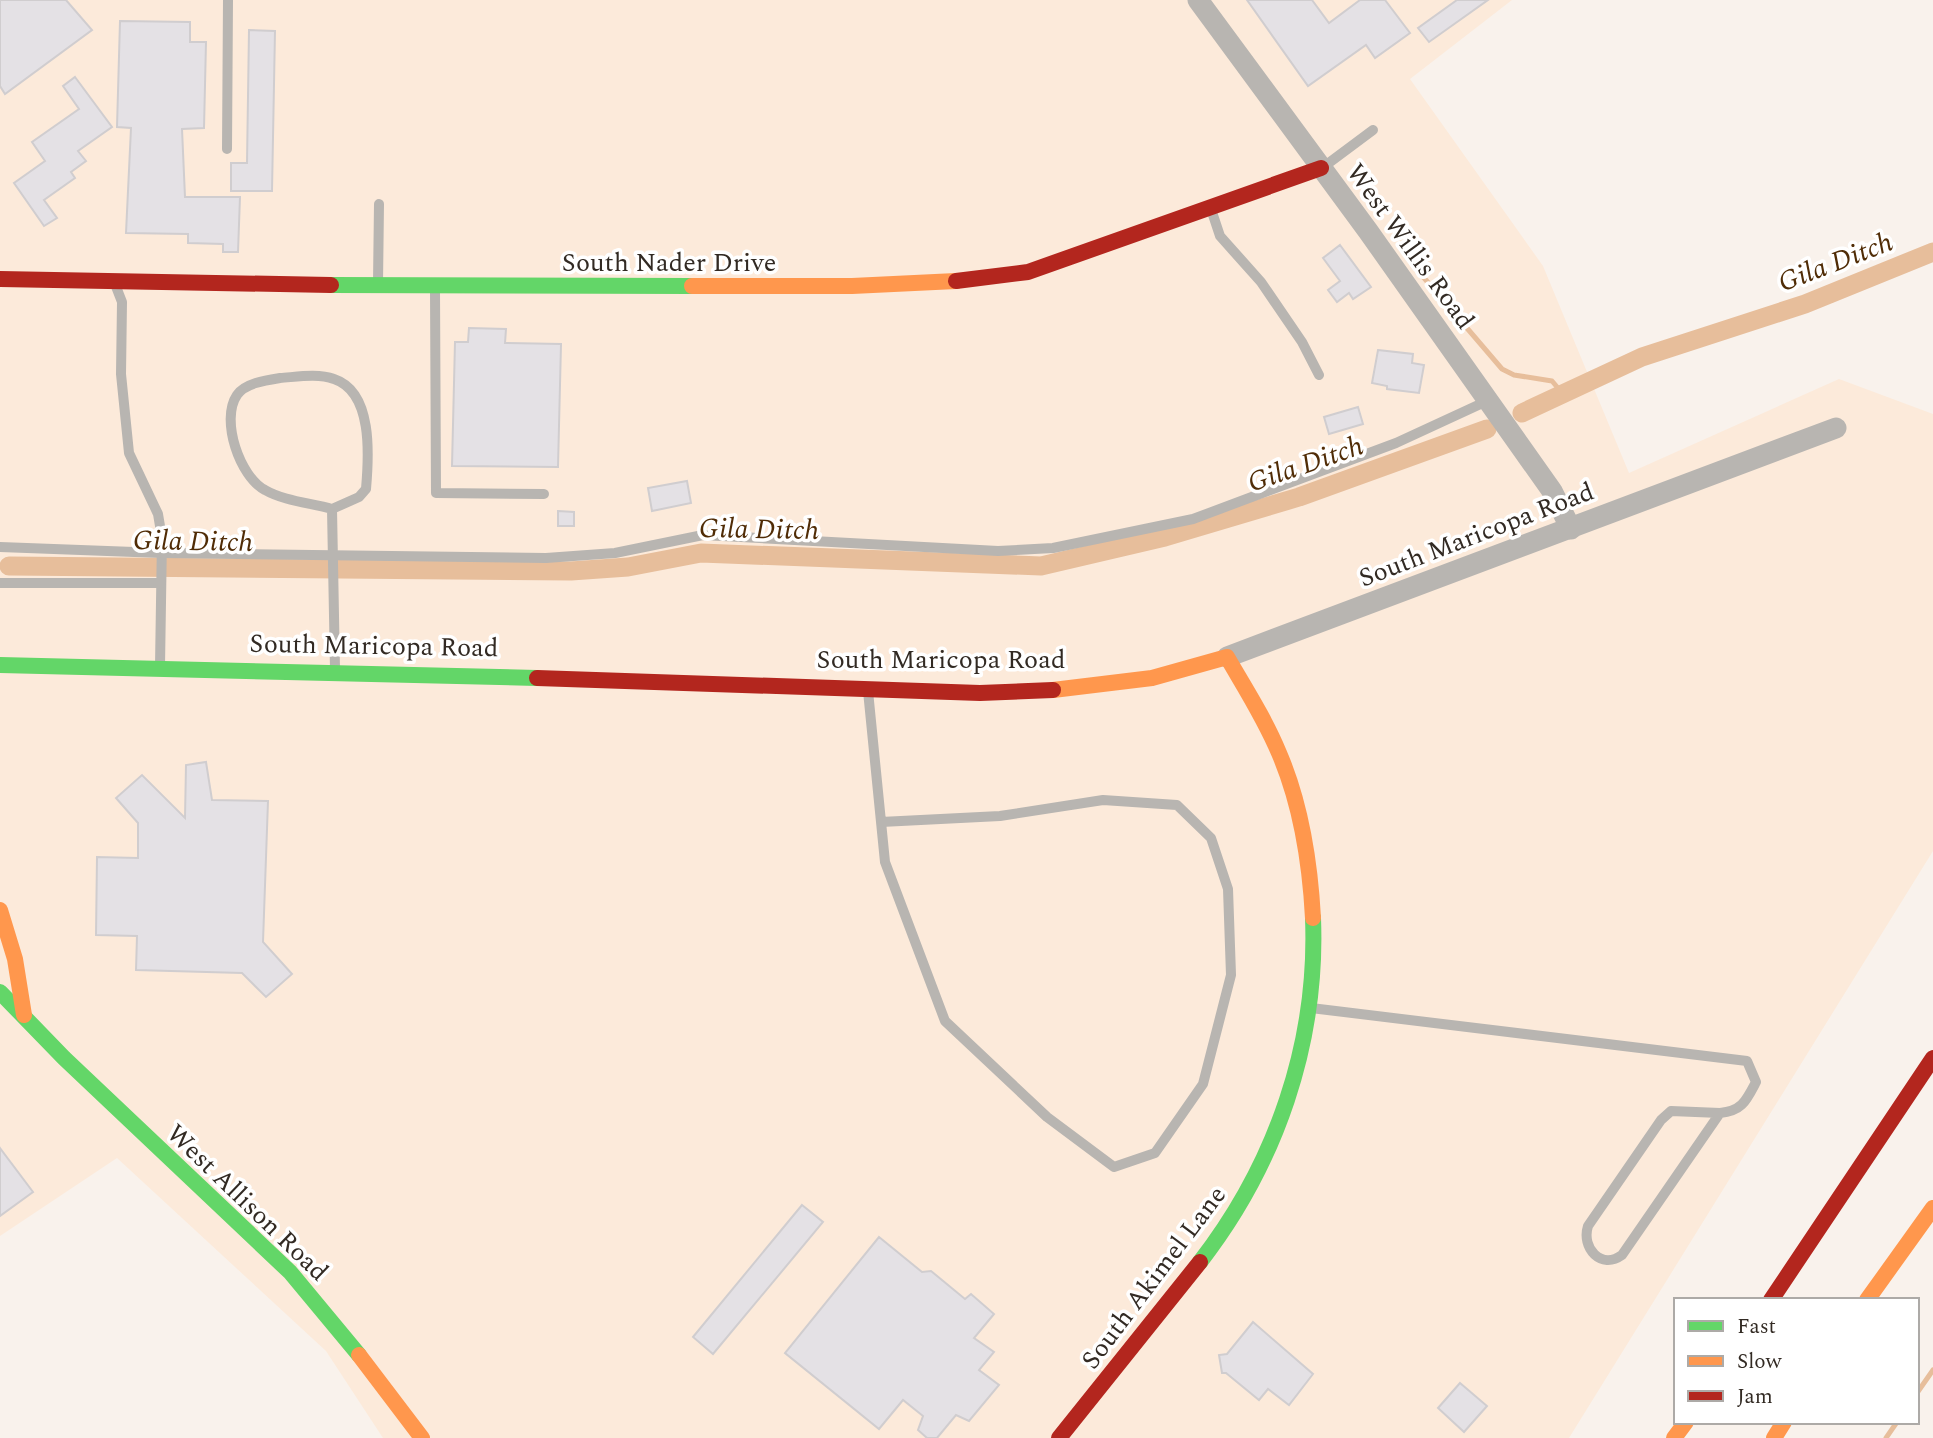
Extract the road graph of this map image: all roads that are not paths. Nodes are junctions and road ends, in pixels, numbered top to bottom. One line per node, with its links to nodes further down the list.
1 (228, 0): 4 (lane)
2 (1198, 0): 5 (street, West Willis Road)
3 (1373, 130): 5 (lane)
4 (227, 149)
5 (1321, 169): 7 (main road, South Nader Drive); 13 (street, West Willis Road)
6 (379, 204): 10 (lane)
7 (1210, 206): 11 (main road, South Nader Drive); 12 (lane)
8 (0, 279): 9 (main road, South Nader Drive)
9 (115, 283): 10 (main road, South Nader Drive); 19 (lane)
10 (378, 286): 11 (main road, South Nader Drive)
11 (435, 287): 15 (lane)
12 (1319, 375)
13 (1487, 401): 17 (street, West Willis Road); 20 (lane)
14 (1836, 428): 17 (street, South Maricopa Road)
15 (544, 494)
16 (332, 509): 16 (lane); 20 (lane)
17 (1571, 529): 23 (street, South Maricopa Road)
18 (0, 547): 19 (lane)
19 (161, 553): 20 (lane); 22 (lane)
20 (334, 555): 26 (lane)
21 (0, 583): 22 (lane)
22 (161, 583): 25 (lane)
23 (1227, 657): 27 (main road, South Maricopa Road); 31 (main road, South Akimel Lane)
24 (0, 665): 25 (main road, South Maricopa Road)
25 (160, 668): 26 (main road, South Maricopa Road)
26 (335, 671): 27 (main road, South Maricopa Road)
27 (868, 689): 28 (lane)
28 (881, 822): 28 (lane)
29 (0, 910): 32 (main road)
30 (0, 992): 32 (main road, West Allison Road)
31 (1311, 1008): 34 (lane); 39 (main road, South Akimel Lane)
32 (24, 1015): 38 (main road, West Allison Road)
33 (1933, 1058): 36 (main road)
34 (1720, 1113): 34 (lane)
35 (1933, 1208): 37 (main road)
36 (1772, 1298)
37 (1868, 1298)
38 (422, 1438)
39 (1059, 1438)

